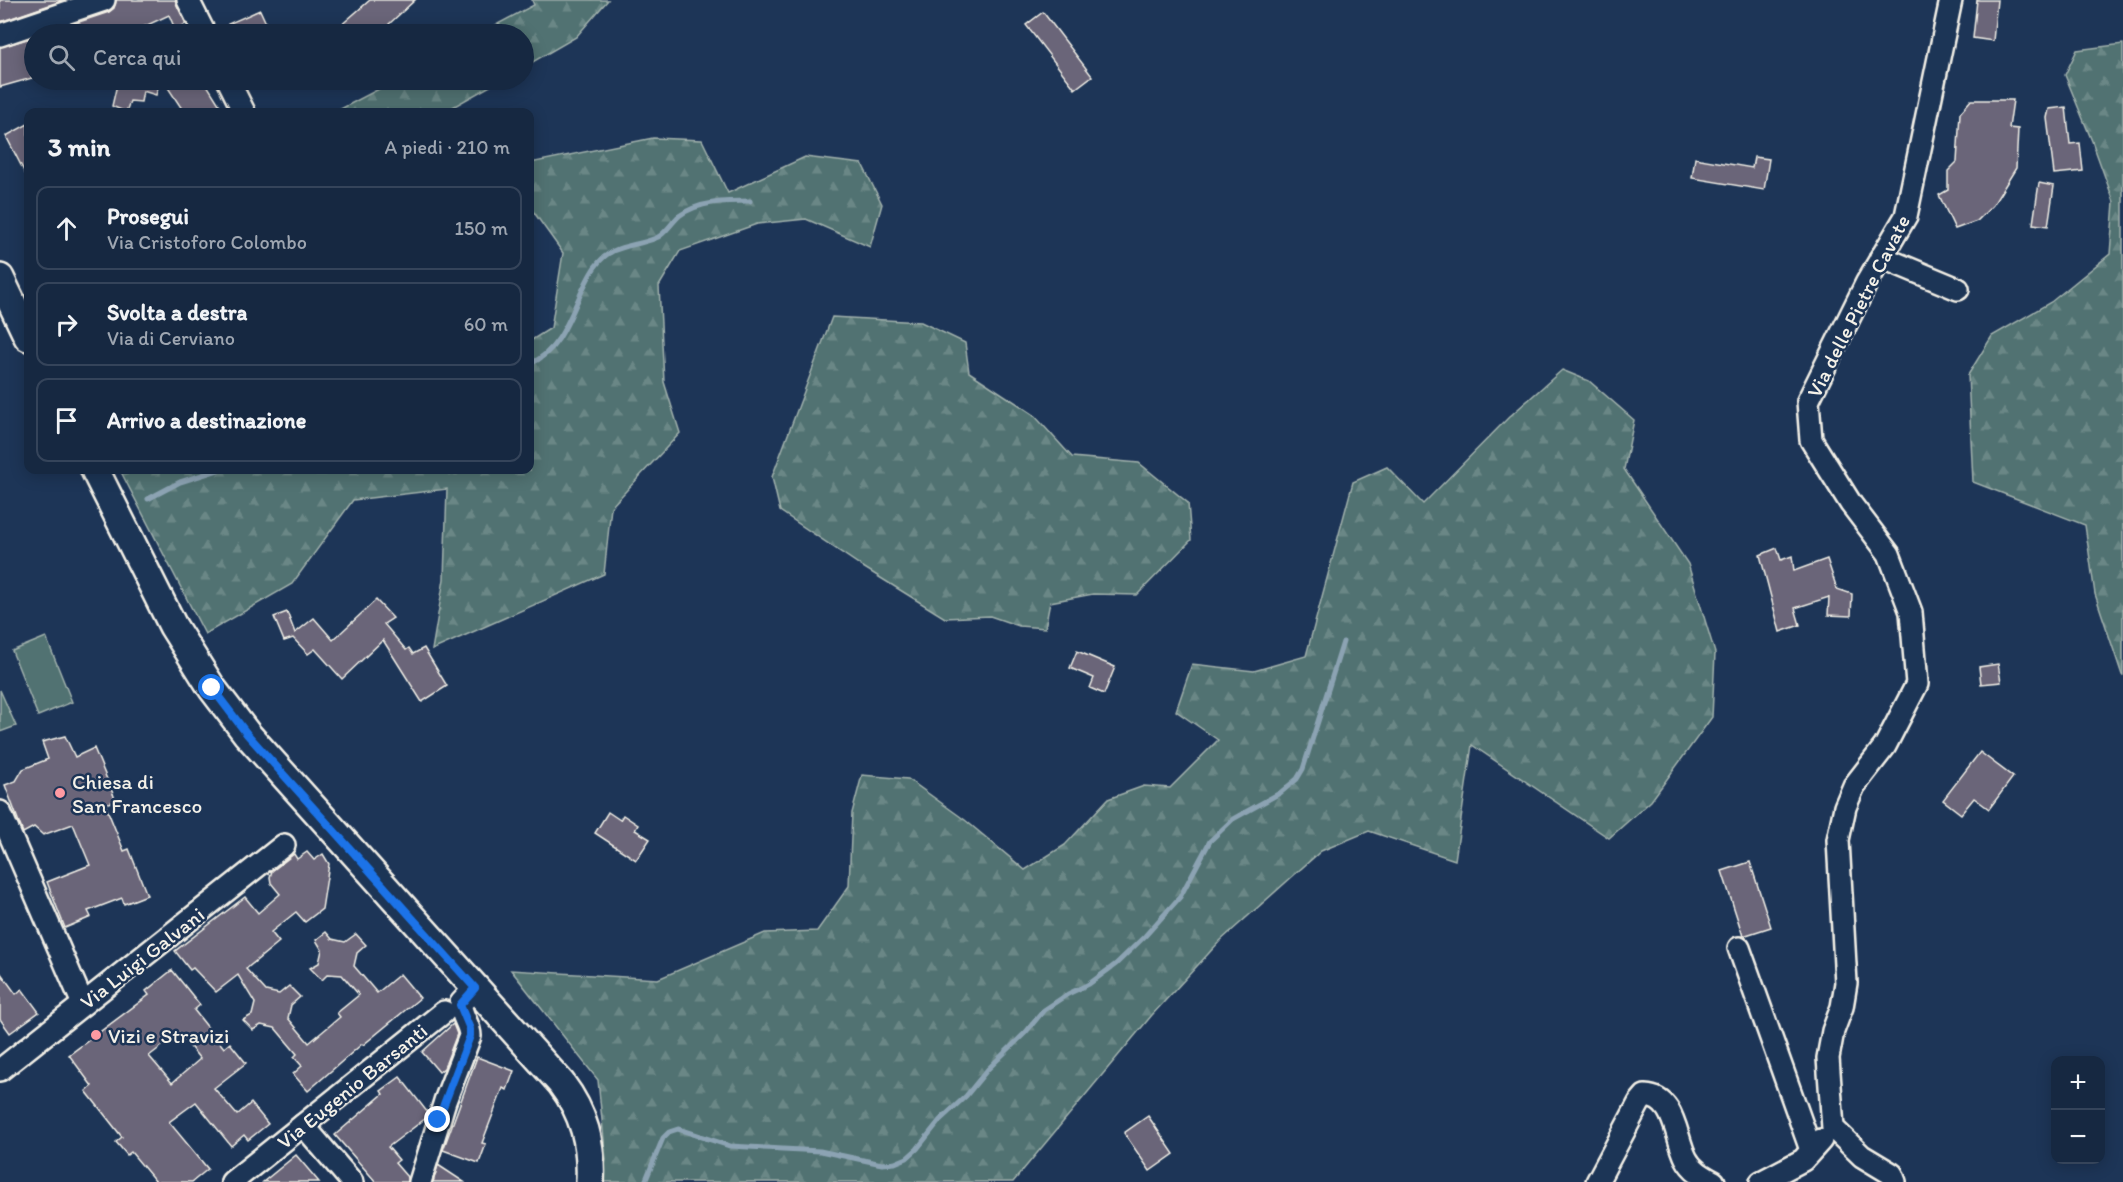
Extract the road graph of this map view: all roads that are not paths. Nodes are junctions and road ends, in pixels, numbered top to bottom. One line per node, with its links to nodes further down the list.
1 (104, 0): 4 (street)
2 (188, 0): 5 (street)
3 (1951, 0): 10 (street, Via delle Pietre Cavate)
4 (33, 24)
5 (201, 24)
6 (24, 27): 7 (street)
7 (0, 35)
8 (233, 90): 9 (street)
9 (242, 108)
10 (1881, 257): 12 (street); 23 (street, Via delle Pietre Cavate)
11 (0, 278): 13 (main road)
12 (1958, 289)
13 (24, 325)
14 (97, 474): 18 (main road)
15 (0, 812): 19 (street)
16 (284, 845): 19 (street, Via Luigi Galvani)
17 (1739, 948): 24 (street)
18 (475, 988): 27 (street); 28 (main road)
19 (83, 1004): 21 (street, Via Luigi Galvani)
20 (444, 1012): 22 (street, Via Eugenio Barsanti)
21 (0, 1070)
22 (303, 1125): 25 (street, Via Eugenio Barsanti); 26 (street)
23 (1833, 1128): 24 (street); 32 (street)
24 (1811, 1150): 31 (street)
25 (232, 1182)
26 (352, 1182)
27 (420, 1182)
28 (591, 1182)
29 (1597, 1182): 30 (street)
30 (1714, 1182)
31 (1761, 1182)
32 (1895, 1182)

